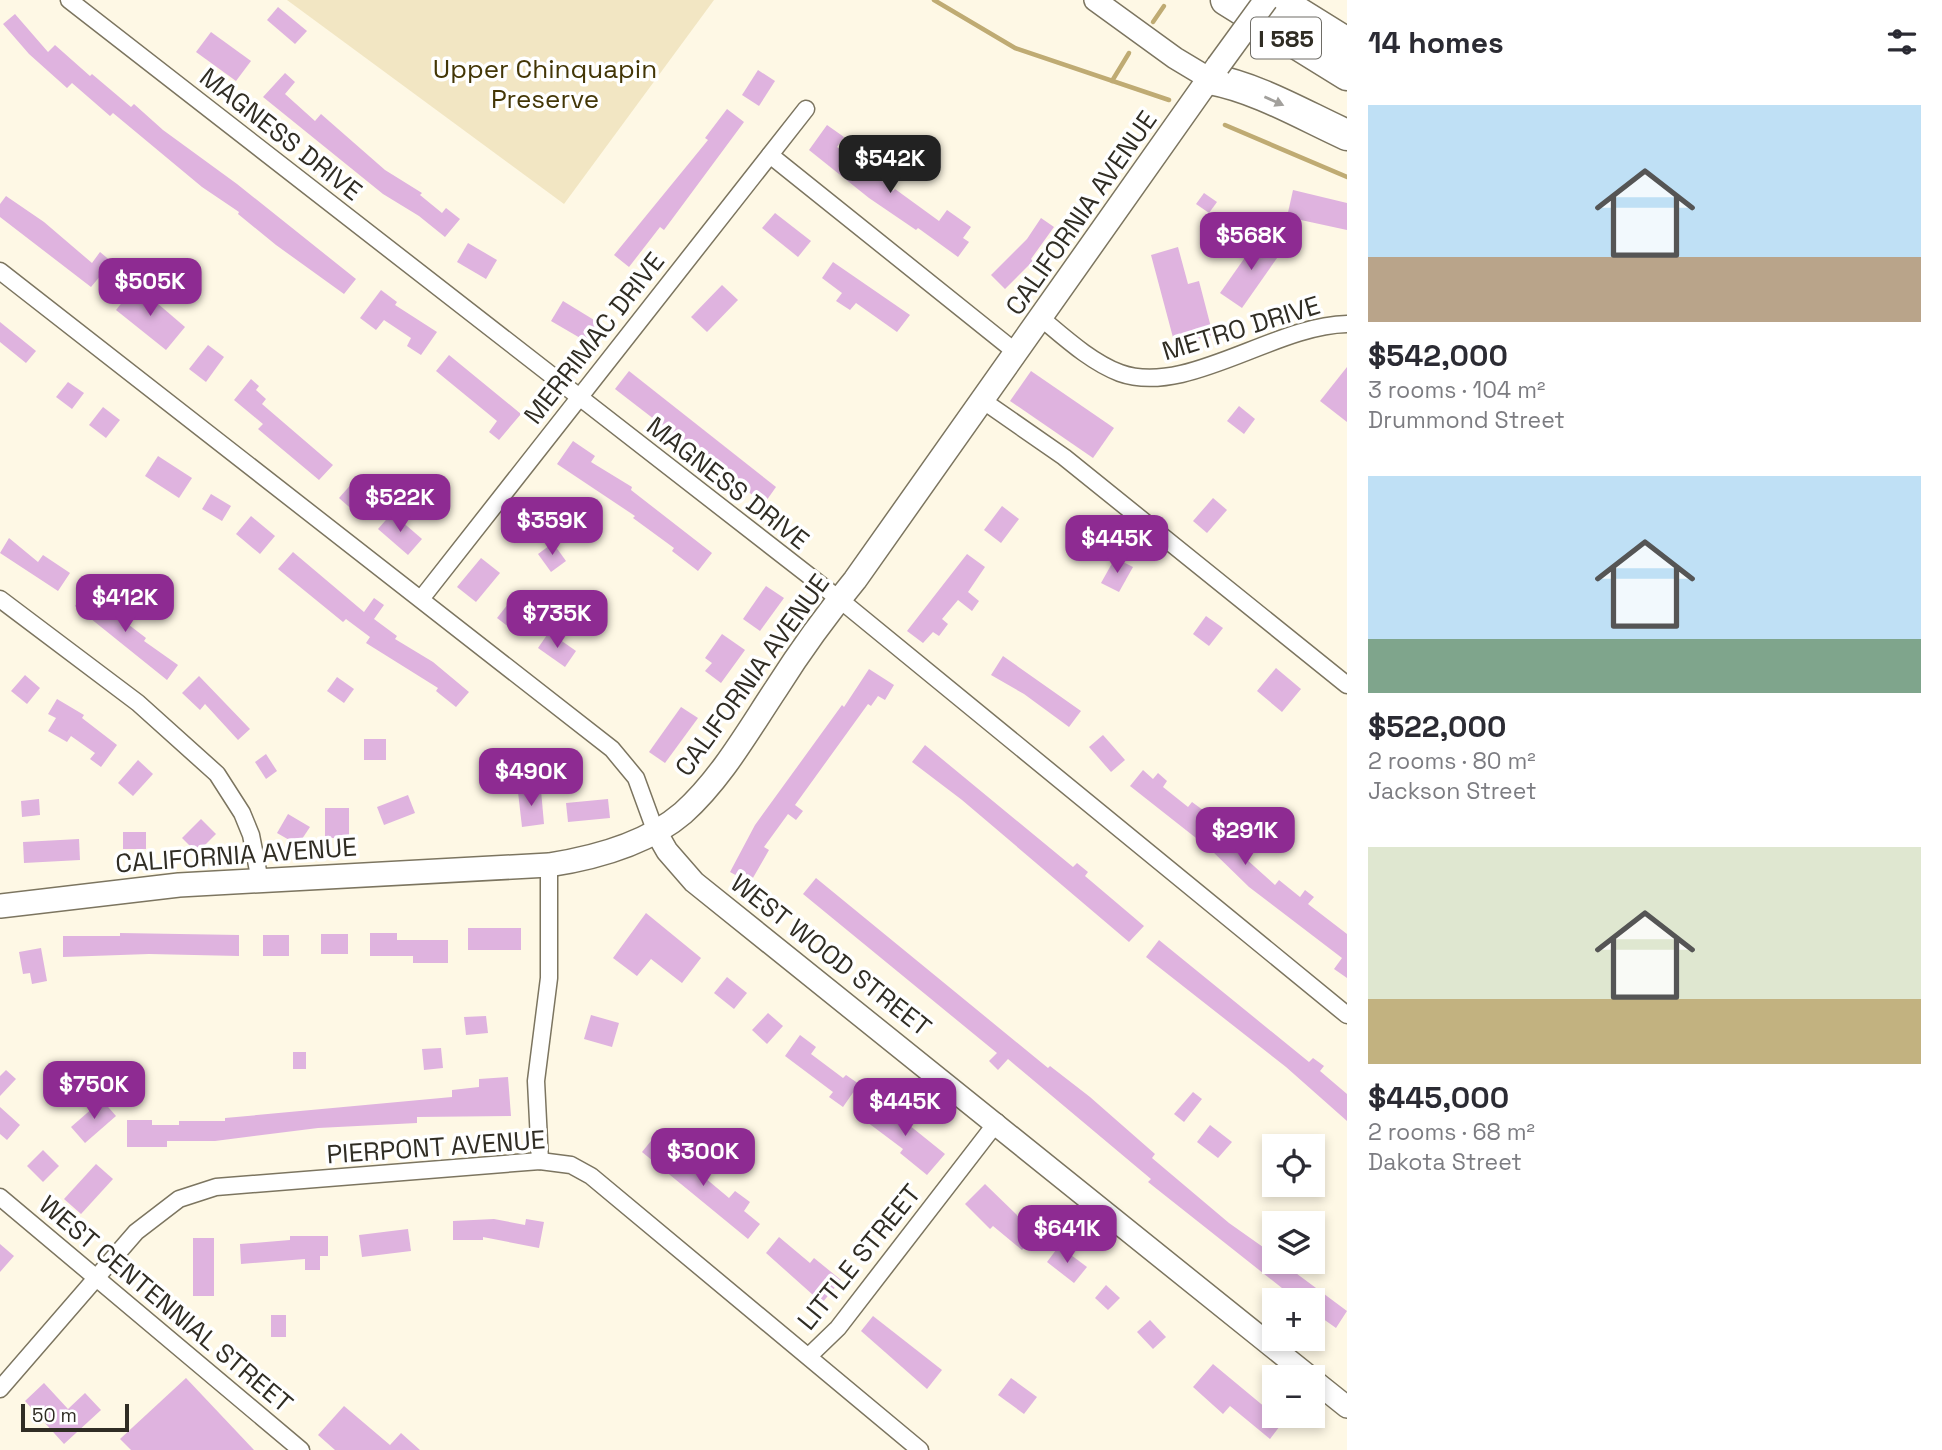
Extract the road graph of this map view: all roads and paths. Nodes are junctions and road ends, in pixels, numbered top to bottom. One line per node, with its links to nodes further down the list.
1 (69, 0): 16 (street, MAGNESS DRIVE)
2 (1095, 0): 7 (street)
3 (1226, 0): 8 (highway, I 585)
4 (1266, 0): 7 (main road, CALIFORNIA AVENUE, bridge)
5 (1278, 0): 6 (highway, I 585)
6 (1347, 43)
7 (1214, 72): 10 (highway, one-way to 10); 13 (main road, CALIFORNIA AVENUE)
8 (1347, 75)
9 (806, 109): 11 (street, MERRIMAC DRIVE)
10 (1347, 135)
11 (771, 155): 15 (street); 16 (street, MERRIMAC DRIVE)
12 (0, 271): 19 (street)
13 (1041, 318): 14 (street, METRO DRIVE); 15 (main road, CALIFORNIA AVENUE)
14 (1347, 324)
15 (1017, 352): 17 (main road, CALIFORNIA AVENUE)
16 (578, 397): 19 (street, MERRIMAC DRIVE); 20 (street, MAGNESS DRIVE)
17 (982, 400): 20 (main road, CALIFORNIA AVENUE); 21 (street)
18 (0, 598): 24 (street)
19 (421, 598): 22 (street)
20 (839, 599): 22 (main road, CALIFORNIA AVENUE); 26 (street, MAGNESS DRIVE)
21 (1347, 685)
22 (655, 831): 23 (main road, CALIFORNIA AVENUE); 27 (street, WEST WOOD STREET)
23 (549, 865): 24 (main road, CALIFORNIA AVENUE); 28 (street)
24 (260, 881): 25 (main road, CALIFORNIA AVENUE)
25 (0, 906)
26 (1347, 1015)
27 (997, 1122): 31 (street, LITTLE STREET); 32 (street, WEST WOOD STREET)
28 (540, 1161): 30 (street, PIERPONT AVENUE); 31 (street, PIERPONT AVENUE)
29 (0, 1197): 30 (street, WEST CENTENNIAL STREET)
30 (99, 1278): 33 (street, PIERPONT AVENUE); 36 (street, WEST CENTENNIAL STREET)
31 (809, 1356): 37 (street, PIERPONT AVENUE)
32 (1295, 1365)
33 (0, 1389)
34 (1325, 1389): 35 (street, WEST WOOD STREET)
35 (1347, 1407)
36 (301, 1450)
37 (920, 1450)

